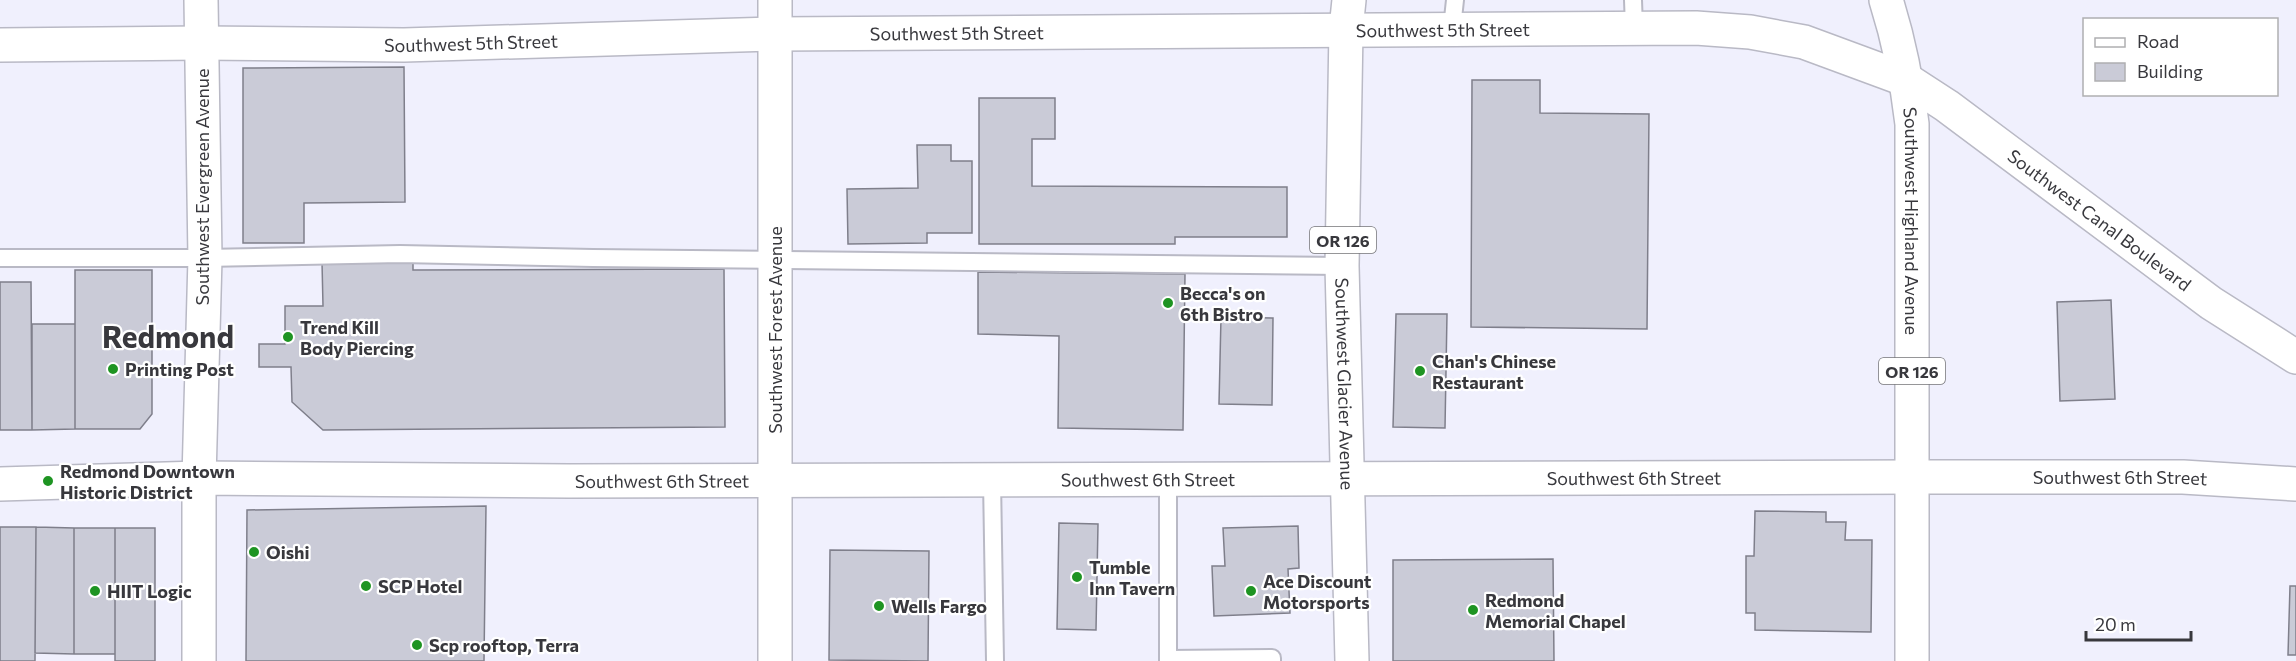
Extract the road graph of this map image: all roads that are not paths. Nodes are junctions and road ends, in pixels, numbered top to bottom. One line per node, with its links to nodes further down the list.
1 (201, 0): 8 (main road, Southwest Evergreen Avenue)
2 (775, 0): 7 (main road, Southwest Forest Avenue)
3 (1886, 0): 10 (main road, Southwest Highland Avenue / OR 126)
4 (1454, 14): 5 (main road, Southwest 5th Street); 6 (main road, Southwest 5th Street)
5 (1633, 14): 10 (main road, Southwest 5th Street)
6 (1348, 15): 7 (main road, Southwest 5th Street); 14 (main road, Southwest Glacier Avenue / OR 126)
7 (775, 34): 8 (main road, Southwest 5th Street); 13 (main road, Southwest Forest Avenue)
8 (201, 43): 9 (main road, Southwest 5th Street); 12 (main road, Southwest Evergreen Avenue)
9 (0, 45)
10 (1907, 80): 15 (main road, Southwest Canal Boulevard); 16 (main road, Southwest Highland Avenue / OR 126)
11 (0, 258): 12 (lane)
12 (205, 258): 13 (lane); 17 (main road, Southwest Evergreen Avenue)
13 (775, 259): 14 (lane); 18 (main road, Southwest Forest Avenue)
14 (1342, 266): 21 (main road, Southwest Glacier Avenue / OR 126)
15 (2296, 357)
16 (1912, 477): 21 (main road, Southwest 6th Street); 23 (main road, Southwest 6th Street); 30 (main road, Southwest Highland Avenue / OR 126)
17 (199, 478): 18 (main road, Southwest 6th Street); 22 (main road, Southwest 6th Street); 25 (main road, Southwest Evergreen Avenue)
18 (775, 480): 19 (main road, Southwest 6th Street); 26 (main road, Southwest Forest Avenue)
19 (992, 480): 20 (main road, Southwest 6th Street); 27 (lane)
20 (1168, 480): 21 (main road, Southwest 6th Street); 24 (lane)
21 (1346, 480): 29 (main road, Southwest Glacier Avenue / OR 126)
22 (0, 484)
23 (2296, 484)
24 (1168, 660): 28 (lane)
25 (199, 661)
26 (775, 661)
27 (995, 661)
28 (1272, 661)
29 (1352, 661)
30 (1912, 661)

